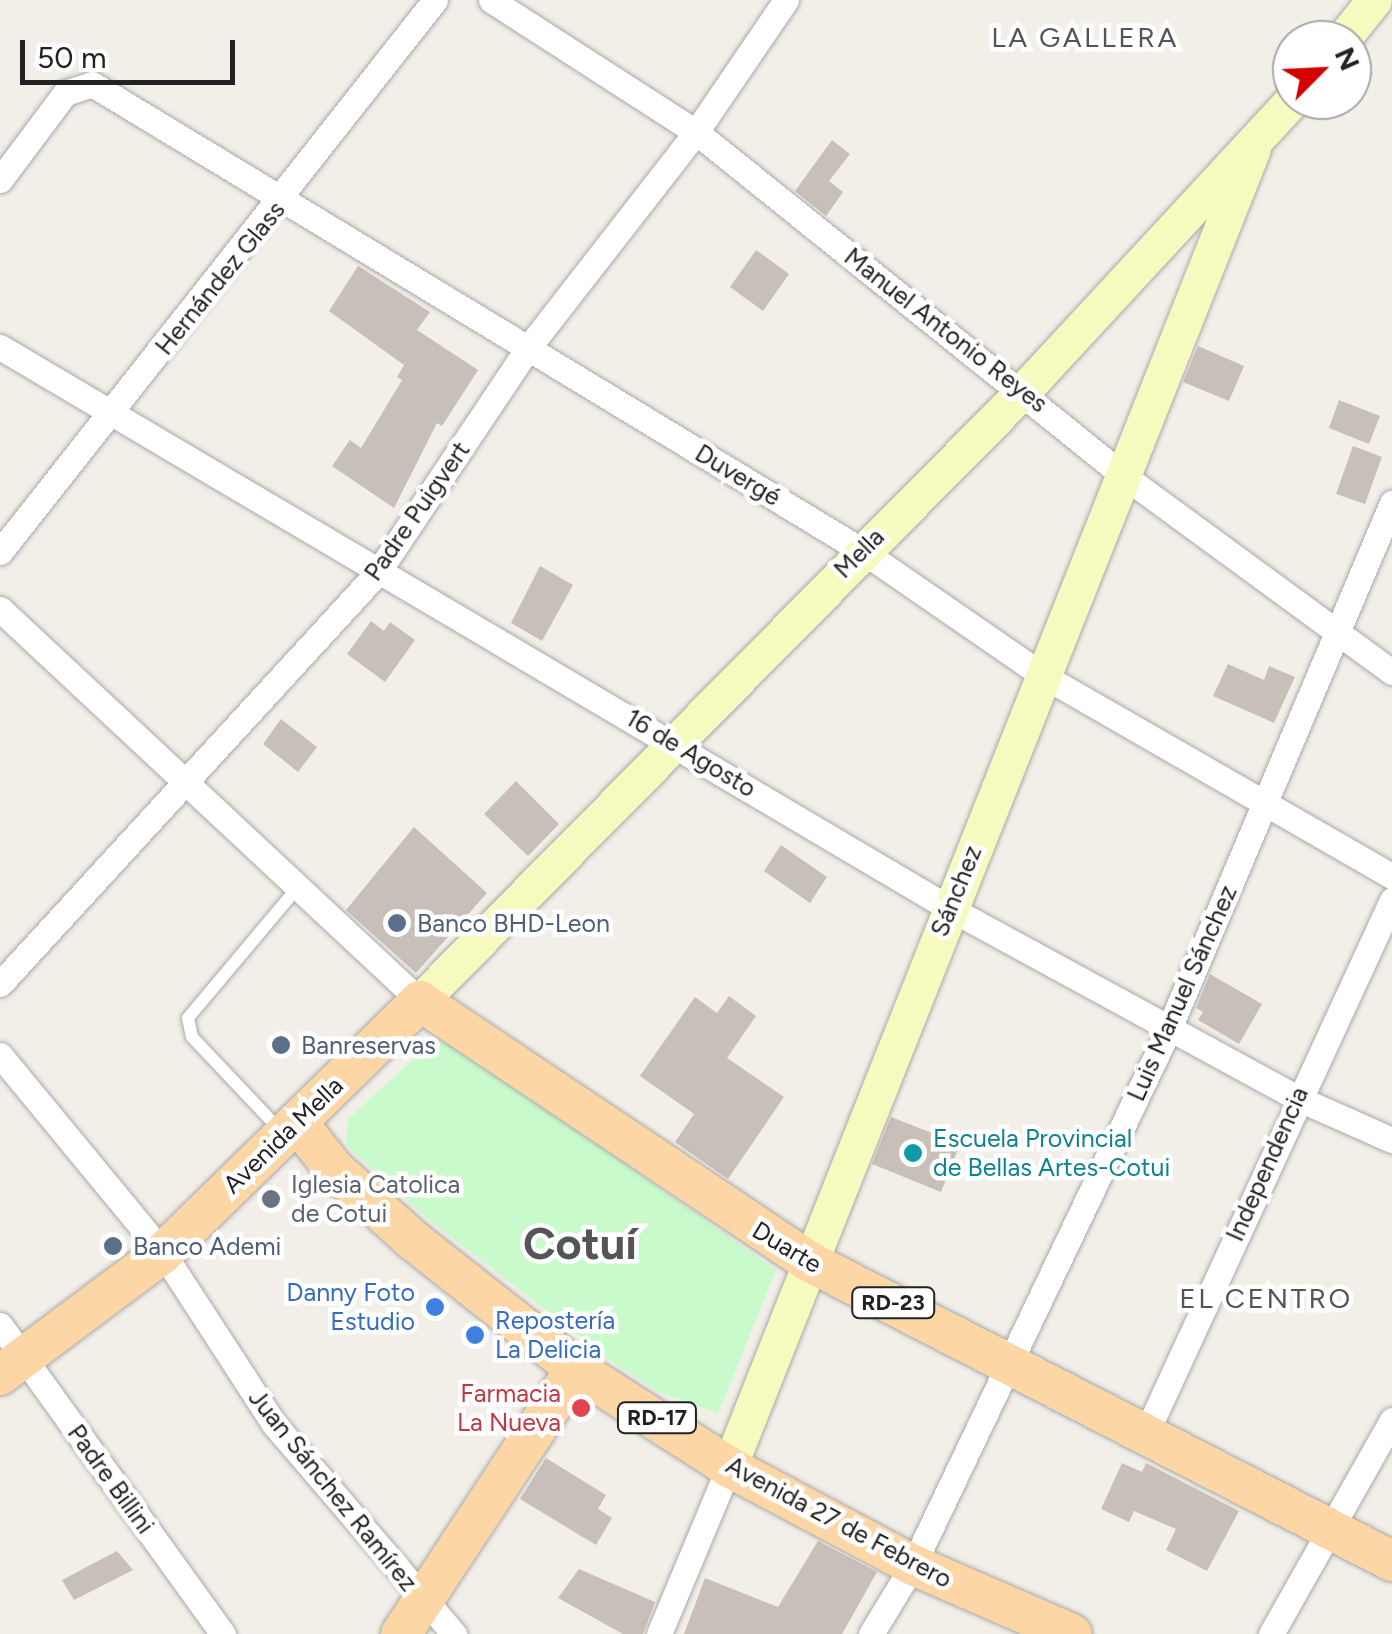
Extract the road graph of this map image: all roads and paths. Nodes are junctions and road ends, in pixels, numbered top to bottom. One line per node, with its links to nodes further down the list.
1 (435, 0): 11 (street, Hernández Glass)
2 (491, 0): 8 (street, Manuel Antonio Reyes)
3 (786, 0): 8 (street, Padre Puigvert)
4 (1378, 0): 5 (main road); 6 (main road)
5 (1392, 8)
6 (1360, 20)
7 (1277, 120): 9 (main road, Mella)
8 (696, 132): 13 (street, Padre Puigvert); 14 (street, Manuel Antonio Reyes)
9 (1253, 149): 14 (main road, Mella); 16 (main road, Sánchez)
10 (0, 180): 11 (street, Duvergé)
11 (282, 201): 13 (street, Duvergé); 15 (street, Hernández Glass)
12 (0, 347): 15 (street, 16 de Agosto)
13 (528, 348): 18 (street, Duvergé); 20 (street, Padre Puigvert)
14 (1024, 390): 16 (street, Manuel Antonio Reyes); 18 (main road, Mella)
15 (109, 415): 19 (street, Hernández Glass); 20 (street, 16 de Agosto)
16 (1124, 476): 22 (street, Manuel Antonio Reyes); 24 (main road, Sánchez)
17 (1392, 504): 22 (street, Luis Manuel Sánchez)
18 (860, 550): 24 (street, Duvergé); 25 (main road, Mella)
19 (0, 552)
20 (378, 572): 25 (street, 16 de Agosto); 26 (street, Padre Puigvert)
21 (0, 609): 26 (street)
22 (1337, 635): 23 (street, Manuel Antonio Reyes); 27 (street, Luis Manuel Sánchez)
23 (1392, 672)
24 (1042, 675): 27 (street, Duvergé); 31 (main road, Sánchez)
25 (674, 742): 31 (street, 16 de Agosto); 33 (main road, Mella)
26 (189, 784): 29 (street); 32 (street, Padre Puigvert)
27 (1266, 805): 28 (street, Duvergé); 34 (street, Luis Manuel Sánchez)
28 (1392, 876)
29 (297, 888): 33 (street); 37 (lane)
30 (1392, 900): 36 (street, Independencia)
31 (949, 908): 34 (street, 16 de Agosto); 40 (main road, Sánchez)
32 (0, 984)
33 (420, 1001): 37 (main road, Avenida Mella); 40 (main road, Duarte / RD-23)
34 (1168, 1030): 36 (street, 16 de Agosto); 42 (street, Luis Manuel Sánchez)
35 (0, 1055): 39 (street, Juan Sánchez Ramírez)
36 (1296, 1098): 38 (street, 16 de Agosto); 46 (street, Independencia)
37 (291, 1128): 39 (main road, Avenida Mella); 44 (main road, Avenida 27 de Febrero / RD-17)
38 (1392, 1140)
39 (162, 1254): 43 (main road, Avenida Mella); 51 (street, Juan Sánchez Ramírez)
40 (808, 1262): 42 (main road, Duarte / RD-23); 47 (main road, Sánchez)
41 (0, 1324): 43 (street, Padre Billini)
42 (1007, 1358): 46 (main road, Duarte / RD-23); 50 (street, Luis Manuel Sánchez)
43 (12, 1366): 52 (street, Padre Billini)
44 (576, 1370): 47 (main road, Avenida 27 de Febrero / RD-17); 51 (main road)
45 (1392, 1420): 48 (street)
46 (1147, 1431): 48 (main road, Duarte / RD-23)
47 (729, 1467): 50 (main road, Avenida 27 de Febrero / RD-17); 54 (street, Sánchez)
48 (1332, 1526): 49 (main road, Duarte / RD-23); 57 (street)
49 (1392, 1562)
50 (913, 1565): 55 (street, Luis Manuel Sánchez); 56 (main road, Avenida 27 de Febrero / RD-17)
51 (412, 1618): 53 (street, Juan Sánchez Ramírez)
52 (222, 1634)
53 (454, 1634)
54 (658, 1634)
55 (871, 1634)
56 (1072, 1634)
57 (1271, 1634)

